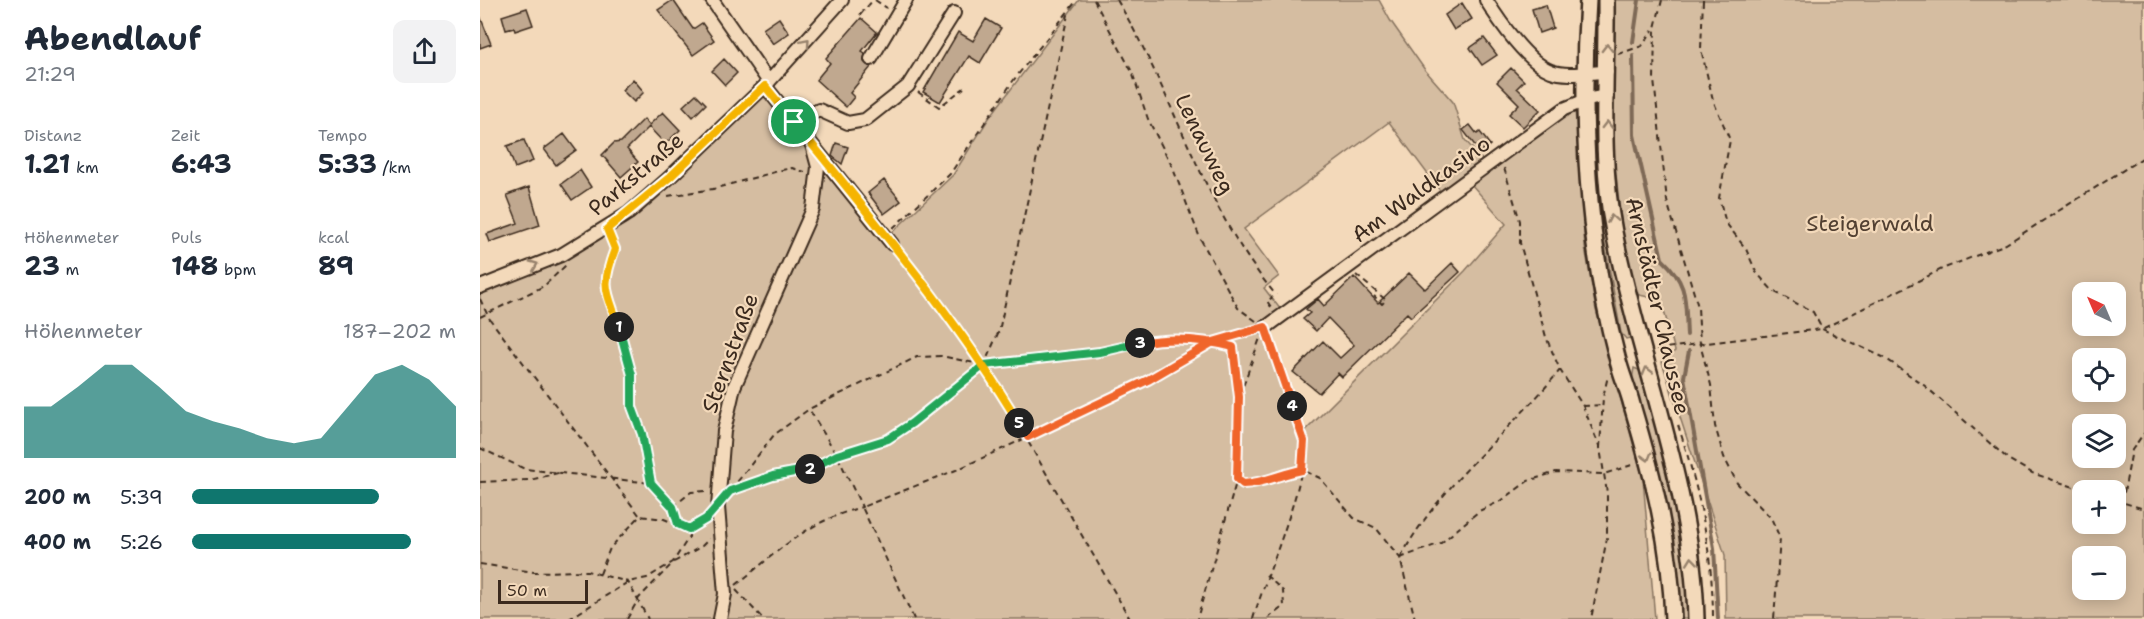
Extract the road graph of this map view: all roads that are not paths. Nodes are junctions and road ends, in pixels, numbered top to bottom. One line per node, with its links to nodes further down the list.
1 (712, 0): 11 (street)
2 (842, 0): 11 (street, Parkstraße, one-way to 2)
3 (906, 0): 8 (street)
4 (1486, 0): 9 (street)
5 (1588, 0): 9 (main road, Arnstädter Chaussee)
6 (1606, 0): 10 (main road, Arnstädter Chaussee, one-way to 6)
7 (954, 13): 14 (street)
8 (871, 59)
9 (1586, 72): 10 (street); 13 (main road, Arnstädter Chaussee)
10 (1607, 72): 12 (main road, Arnstädter Chaussee)
11 (767, 84): 14 (street); 17 (street, Parkstraße, one-way to 11)
12 (1607, 96): 13 (street, Am Waldkasino); 21 (main road, Arnstädter Chaussee, one-way to 12)
13 (1586, 100): 18 (street, Am Waldkasino); 20 (main road, Arnstädter Chaussee, one-way to 20)
14 (794, 122): 15 (street)
15 (812, 145): 16 (street); 19 (street, Sternstraße)
16 (892, 244)
17 (480, 286)
18 (1265, 327)
19 (720, 619)
20 (1674, 619)
21 (1696, 619)

